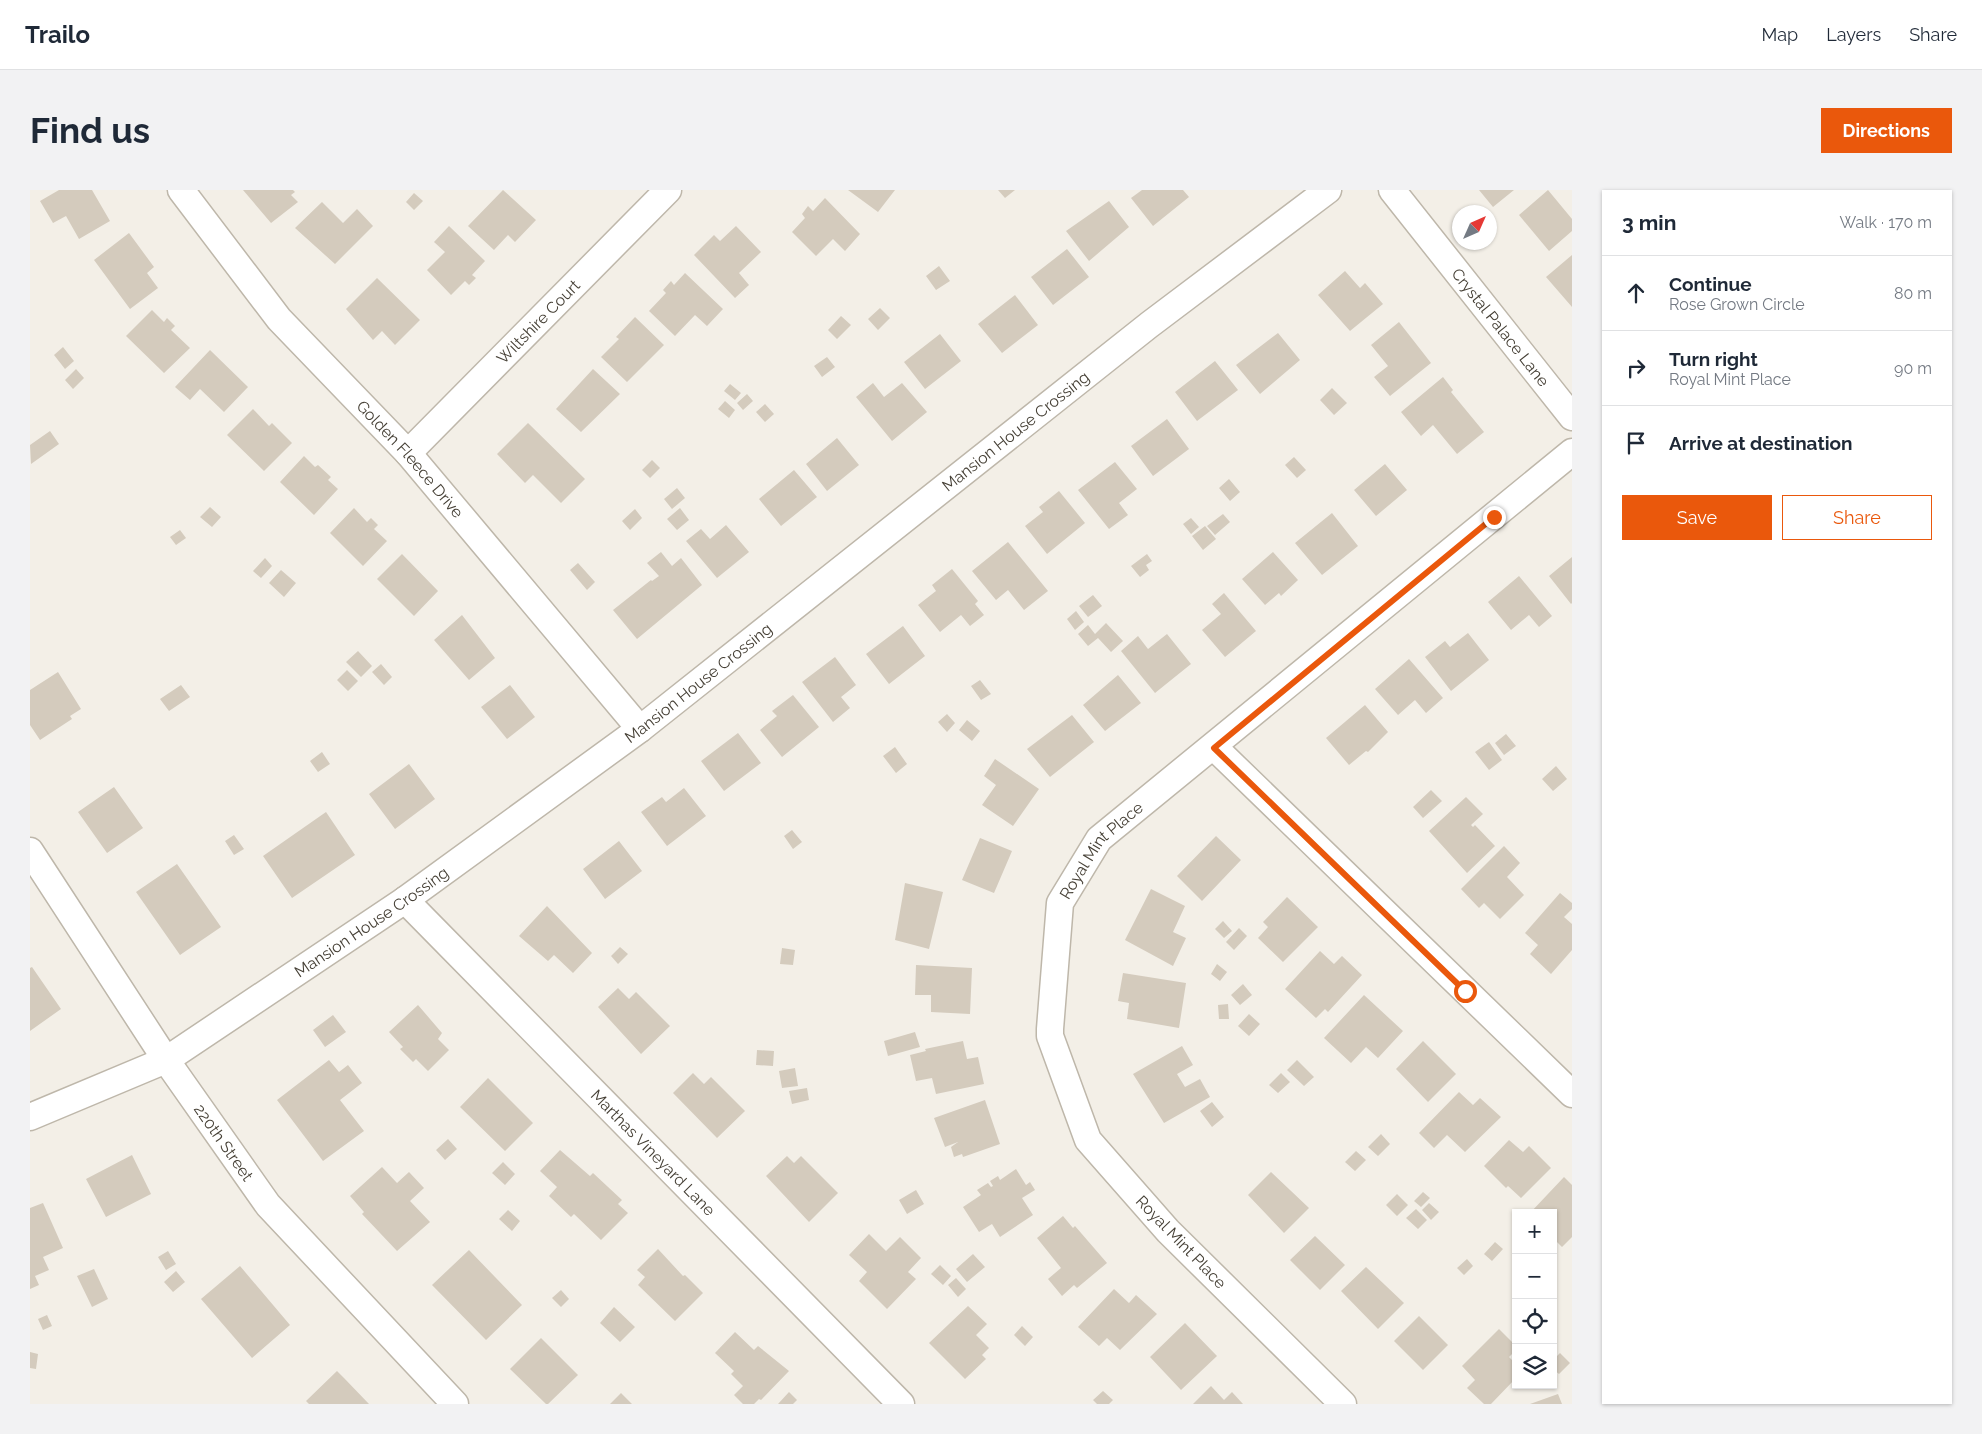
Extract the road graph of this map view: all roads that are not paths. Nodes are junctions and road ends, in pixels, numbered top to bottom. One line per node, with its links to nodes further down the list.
1 (181, 190): 7 (street, Golden Fleece Drive)
2 (668, 190): 7 (street, Wiltshire Court)
3 (1328, 190): 8 (street, Mansion House Crossing)
4 (1392, 190): 5 (street, Crystal Palace Lane)
5 (1572, 417)
6 (1572, 452): 9 (street, Royal Mint Place)
7 (408, 453): 8 (street, Golden Fleece Drive)
8 (640, 729): 11 (street, Mansion House Crossing)
9 (1214, 748): 13 (street); 17 (street, Royal Mint Place)
10 (30, 851): 12 (street, 220th Street)
11 (405, 900): 12 (street, Mansion House Crossing); 16 (street, Marthas Vineyard Lane)
12 (166, 1060): 14 (street, Mansion House Crossing); 15 (street, 220th Street)
13 (1572, 1094)
14 (30, 1117)
15 (455, 1404)
16 (901, 1404)
17 (1343, 1404)

